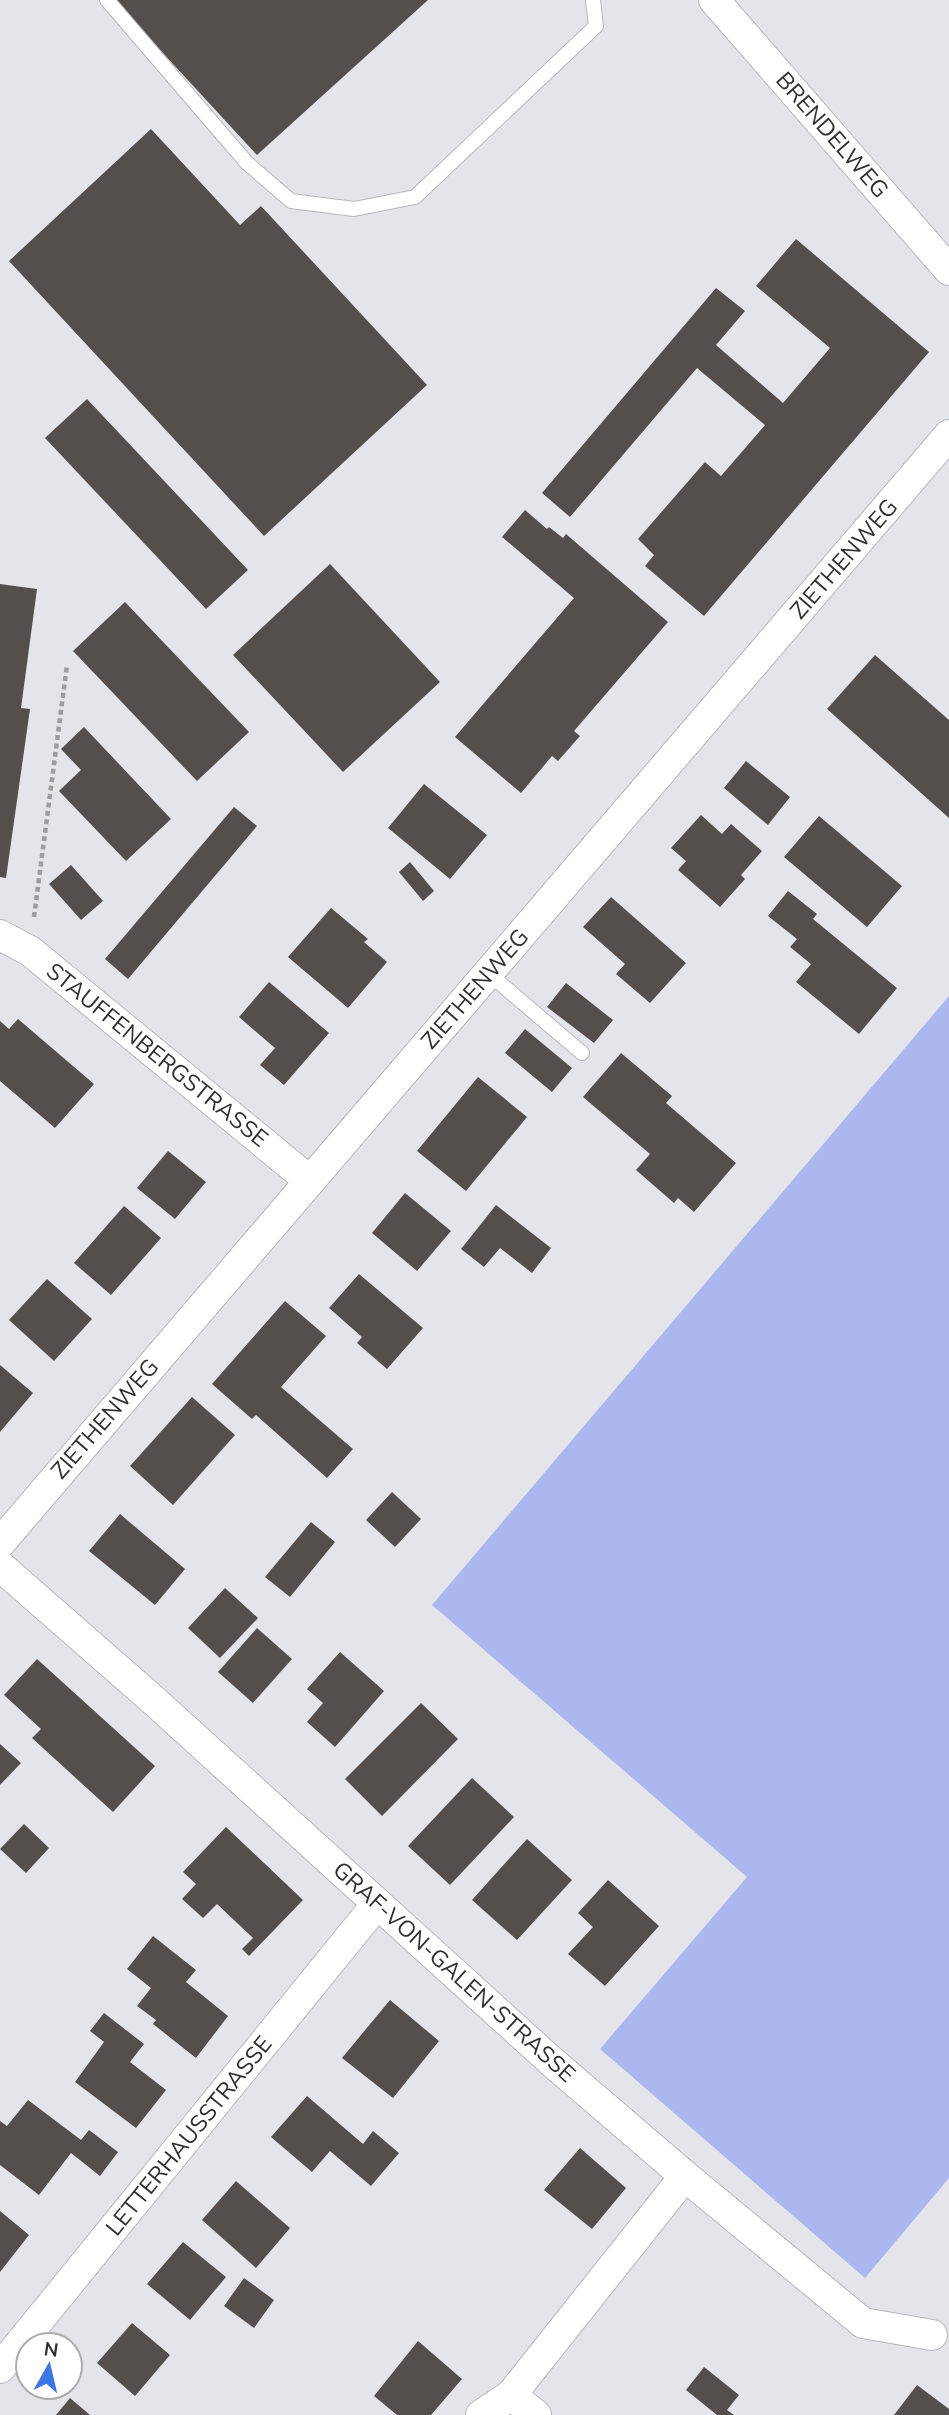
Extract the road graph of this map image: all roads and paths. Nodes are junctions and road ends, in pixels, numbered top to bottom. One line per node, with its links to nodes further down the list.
1 (107, 0): 2 (lane)
2 (593, 0)
3 (714, 0): 4 (street, BRENDELWEG)
4 (949, 270)
5 (949, 435): 9 (street, ZIETHENWEG)
6 (67, 665): 8 (path)
7 (0, 935): 8 (street, STAUFFENBERGSTRASSE)
8 (30, 951): 11 (street, STAUFFENBERGSTRASSE)
9 (488, 973): 10 (lane); 11 (street, ZIETHENWEG)
10 (582, 1053)
11 (310, 1181): 12 (street, ZIETHENWEG)
12 (0, 1543)
13 (0, 1566): 14 (street, GRAF-VON-GALEN-STRASSE)
14 (377, 1904): 15 (street, GRAF-VON-GALEN-STRASSE); 17 (street, LETTERHAUSSTRASSE)
15 (685, 2176): 16 (street, GRAF-VON-GALEN-STRASSE); 18 (street)
16 (932, 2335)
17 (0, 2368)
18 (511, 2395): 19 (street); 20 (street)
19 (481, 2415)
20 (536, 2415)

